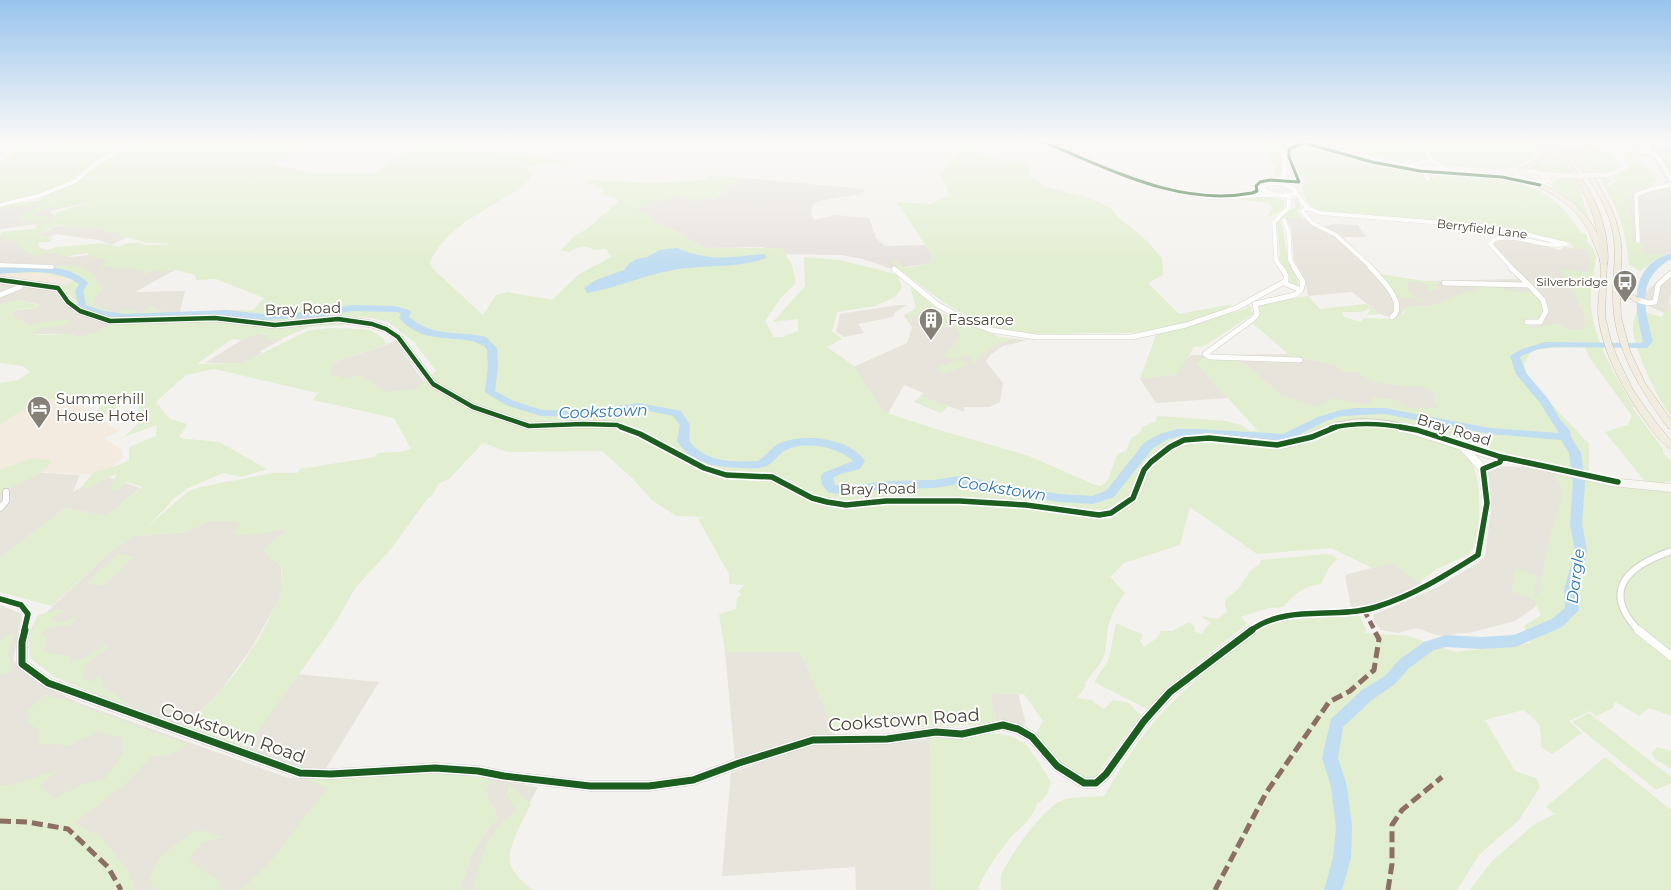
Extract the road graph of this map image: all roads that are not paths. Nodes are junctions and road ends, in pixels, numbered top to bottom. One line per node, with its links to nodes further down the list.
1 (70, 184): 15 (street)
2 (1155, 184): 12 (street)
3 (1267, 184): 11 (street)
4 (1273, 184): 10 (street)
5 (1288, 184): 10 (street)
6 (1536, 184): 20 (highway)
7 (1581, 184): 20 (highway)
8 (1594, 184): 19 (highway)
9 (1671, 185): 18 (street)
10 (1290, 186): 14 (street)
11 (1262, 189): 12 (street); 13 (street)
12 (1260, 194): 13 (street)
13 (1274, 195): 14 (street)
14 (1292, 197): 16 (street); 27 (street)
15 (0, 205)
16 (1307, 208): 26 (street, Berryfield Lane); 33 (street)
17 (1284, 220): 30 (street)
18 (1638, 241)
19 (1619, 250): 32 (highway); 35 (highway)
20 (1604, 263): 36 (highway)
21 (0, 265): 22 (street)
22 (52, 267)
23 (894, 269): 27 (street)
24 (1671, 273): 32 (street)
25 (0, 280): 40 (main road, Bray Road)
26 (1526, 282): 28 (street); 34 (street, Berryfield Lane)
27 (1284, 283): 30 (street)
28 (1444, 283)
29 (20, 287): 31 (street)
30 (1301, 290): 38 (street)
31 (0, 296)
32 (1641, 301): 35 (highway)
33 (1392, 317)
34 (1527, 322)
35 (1622, 337): 39 (highway)
36 (1608, 339): 37 (highway)
37 (1612, 350): 41 (highway)
38 (1300, 360)
39 (1671, 426)
40 (1460, 445): 42 (main road, Bray Road); 43 (street)
41 (1669, 445)
42 (1500, 457): 43 (street); 44 (main road, Bray Road)
43 (1483, 469): 48 (street, Cookstown Road)
44 (1671, 488)
45 (6, 492): 46 (street)
46 (0, 508)
47 (1671, 551): 49 (street)
48 (0, 599)
49 (1671, 656)

